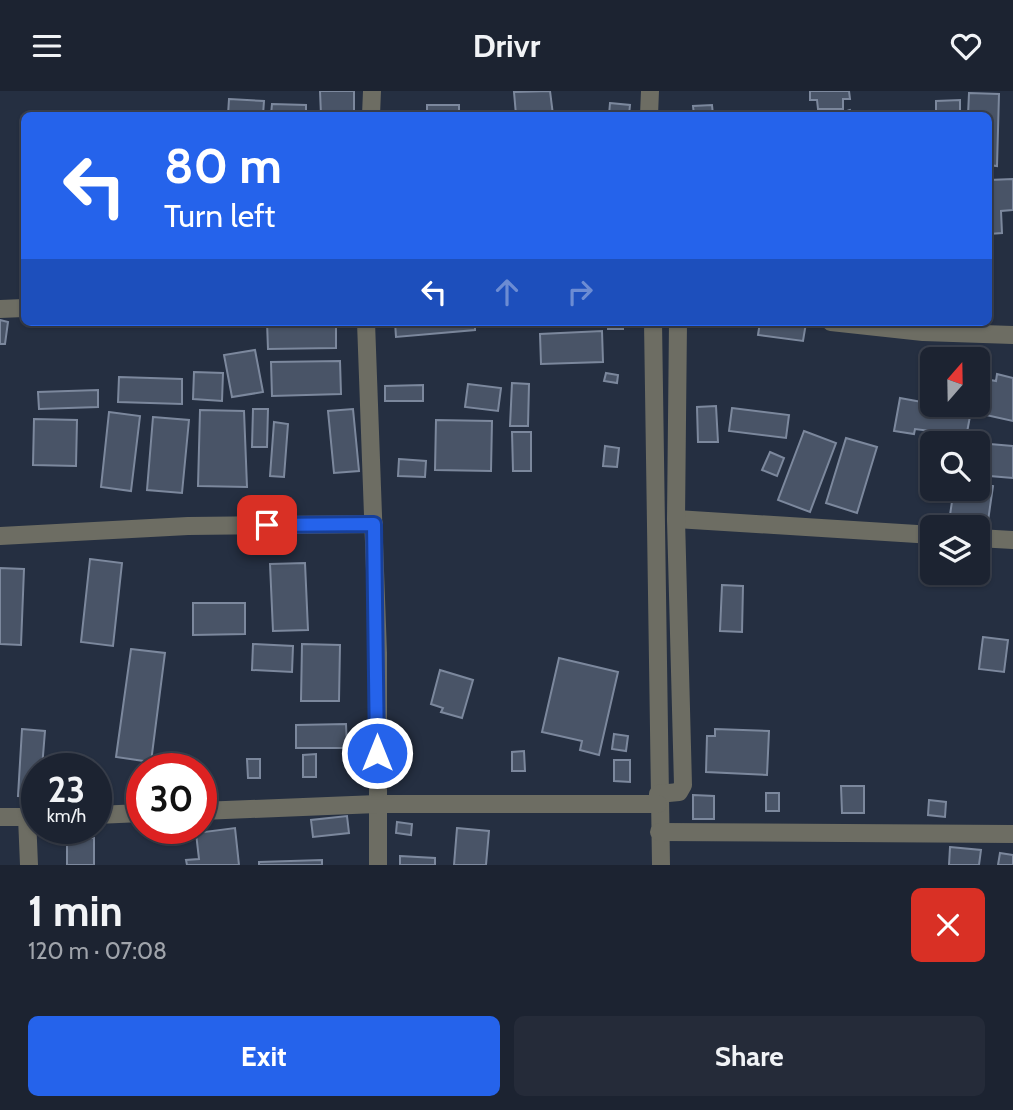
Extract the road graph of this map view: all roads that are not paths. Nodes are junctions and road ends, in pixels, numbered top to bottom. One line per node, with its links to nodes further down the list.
1 (372, 91): 3 (street)
2 (650, 91): 4 (street)
3 (372, 112)
4 (649, 112)
5 (21, 308): 6 (street)
6 (0, 309)
7 (366, 326): 13 (street)
8 (653, 326): 18 (street)
9 (678, 326): 12 (street)
10 (868, 326): 11 (street)
11 (1013, 335)
12 (676, 519): 14 (street); 18 (street)
13 (374, 524): 15 (street); 19 (street)
14 (920, 534)
15 (0, 536)
16 (990, 538): 17 (street)
17 (1013, 540)
18 (658, 799): 19 (street); 23 (street)
19 (377, 804): 20 (street); 27 (street)
20 (217, 810)
21 (0, 817): 22 (street)
22 (21, 817)
23 (659, 832): 24 (street); 28 (street)
24 (1013, 834)
25 (30, 844): 26 (street)
26 (29, 865)
27 (378, 865)
28 (660, 865)

